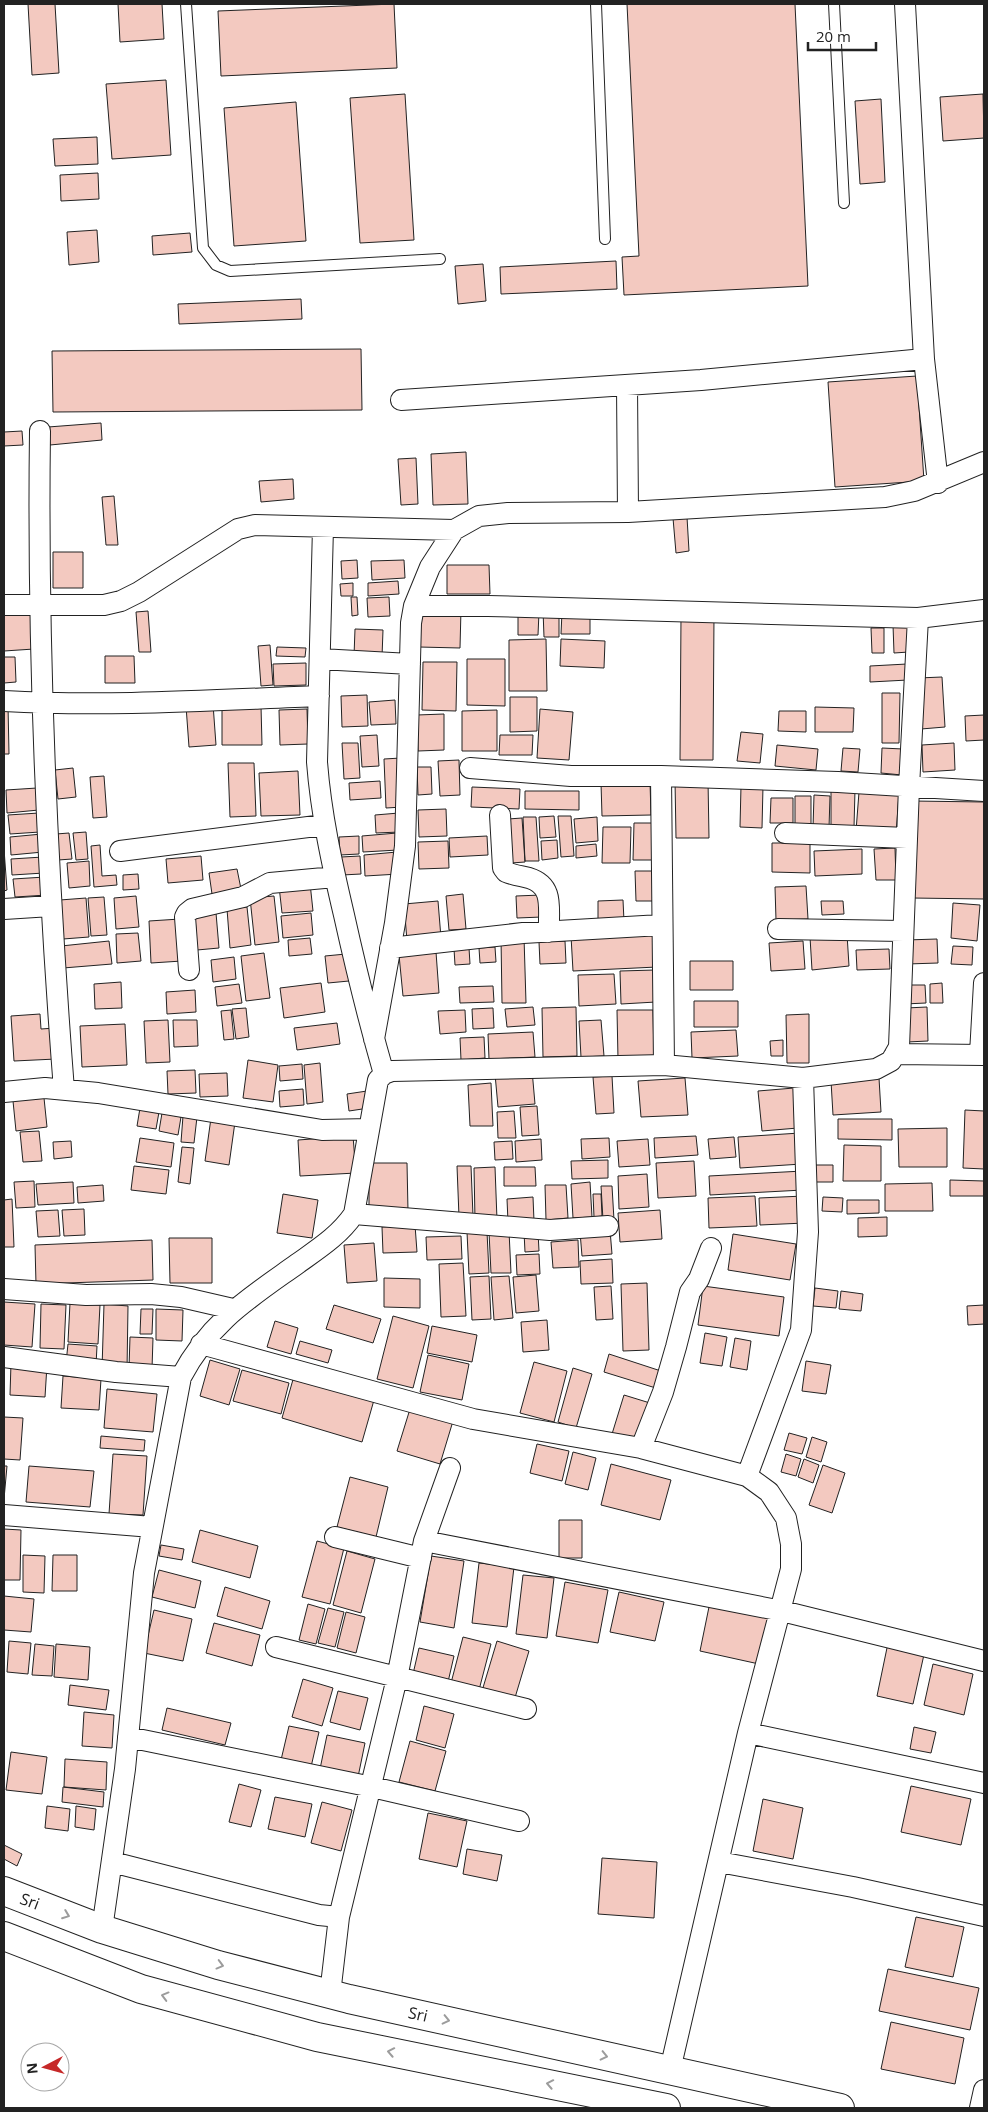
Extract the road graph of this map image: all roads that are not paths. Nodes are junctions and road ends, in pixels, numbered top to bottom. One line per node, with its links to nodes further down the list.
1 (186, 4): 7 (lane)
2 (596, 4): 6 (lane)
3 (834, 4): 5 (lane)
4 (905, 4): 8 (street)
5 (844, 203)
6 (605, 239)
7 (440, 259)
8 (924, 359): 9 (street); 13 (street)
9 (627, 385): 10 (street); 14 (street)
10 (401, 400)
11 (40, 431): 18 (street)
12 (984, 462): 13 (street)
13 (938, 483): 14 (street)
14 (628, 512): 16 (street)
15 (323, 527): 16 (street); 18 (street); 22 (street)
16 (454, 530): 19 (street)
17 (4, 605): 18 (street)
18 (39, 606): 26 (street)
19 (414, 606): 21 (street); 23 (street)
20 (984, 610): 21 (street)
21 (918, 618): 29 (street)
22 (320, 659): 23 (street); 24 (street)
23 (410, 664): 43 (street)
24 (318, 696): 26 (street); 32 (street)
25 (4, 701): 26 (street)
26 (41, 703): 37 (street)
27 (470, 768): 28 (street)
28 (661, 776): 29 (street); 39 (street)
29 (909, 787): 30 (street); 34 (street)
30 (984, 791)
31 (500, 815): 42 (street)
32 (324, 825): 35 (street); 36 (street)
33 (785, 833): 34 (street)
34 (907, 838): 41 (street)
35 (120, 850)
36 (335, 877): 44 (street); 46 (street)
37 (51, 906): 38 (street); 52 (street)
38 (4, 910)
39 (661, 925): 42 (street); 49 (street)
40 (778, 929): 41 (street)
41 (903, 931): 47 (street)
42 (549, 932): 43 (street)
43 (390, 948): 46 (street)
44 (189, 970)
45 (984, 983): 48 (street)
46 (374, 1038): 50 (street)
47 (894, 1054): 48 (street); 51 (street)
48 (982, 1055)
49 (664, 1066): 50 (street); 51 (street)
50 (384, 1074): 54 (street)
51 (803, 1078): 65 (street)
52 (64, 1090): 53 (street); 54 (street)
53 (4, 1092)
54 (369, 1129): 55 (street)
55 (354, 1214): 56 (street); 59 (street)
56 (608, 1226)
57 (711, 1248): 63 (street)
58 (4, 1289): 59 (street)
59 (233, 1309): 60 (street)
60 (201, 1344): 62 (street); 63 (street)
61 (4, 1357): 62 (street)
62 (181, 1377): 67 (street)
63 (641, 1448): 65 (street)
64 (450, 1468): 69 (street)
65 (747, 1476): 70 (street)
66 (4, 1515): 67 (street)
67 (152, 1527): 76 (street)
68 (334, 1537): 69 (street)
69 (423, 1550): 70 (street); 73 (street)
70 (782, 1611): 72 (street); 75 (street)
71 (276, 1647): 73 (street)
72 (984, 1661)
73 (397, 1678): 74 (street); 78 (street)
74 (526, 1709)
75 (748, 1733): 77 (street); 81 (street)
76 (128, 1737): 78 (street); 80 (street)
77 (984, 1783)
78 (372, 1788): 79 (street); 84 (street)
79 (519, 1821)
80 (112, 1862): 84 (street); 85 (street)
81 (719, 1862): 83 (street); 90 (street)
82 (4, 1891): 85 (highway, Sri, one-way to 85)
83 (984, 1916)
84 (339, 1917): 87 (street)
85 (102, 1929): 87 (highway, Sri, one-way to 87)
86 (4, 1936): 89 (highway, one-way to 86)
87 (330, 1994): 88 (highway, Sri)
88 (369, 2003): 89 (highway); 90 (highway, Sri, one-way to 90)
89 (358, 2045): 92 (highway, one-way to 89)
90 (670, 2070): 95 (highway, Sri)
91 (984, 2090): 96 (street)
92 (590, 2100): 93 (highway)
93 (621, 2103): 94 (highway)
94 (666, 2108)
95 (840, 2108)
96 (980, 2108)

